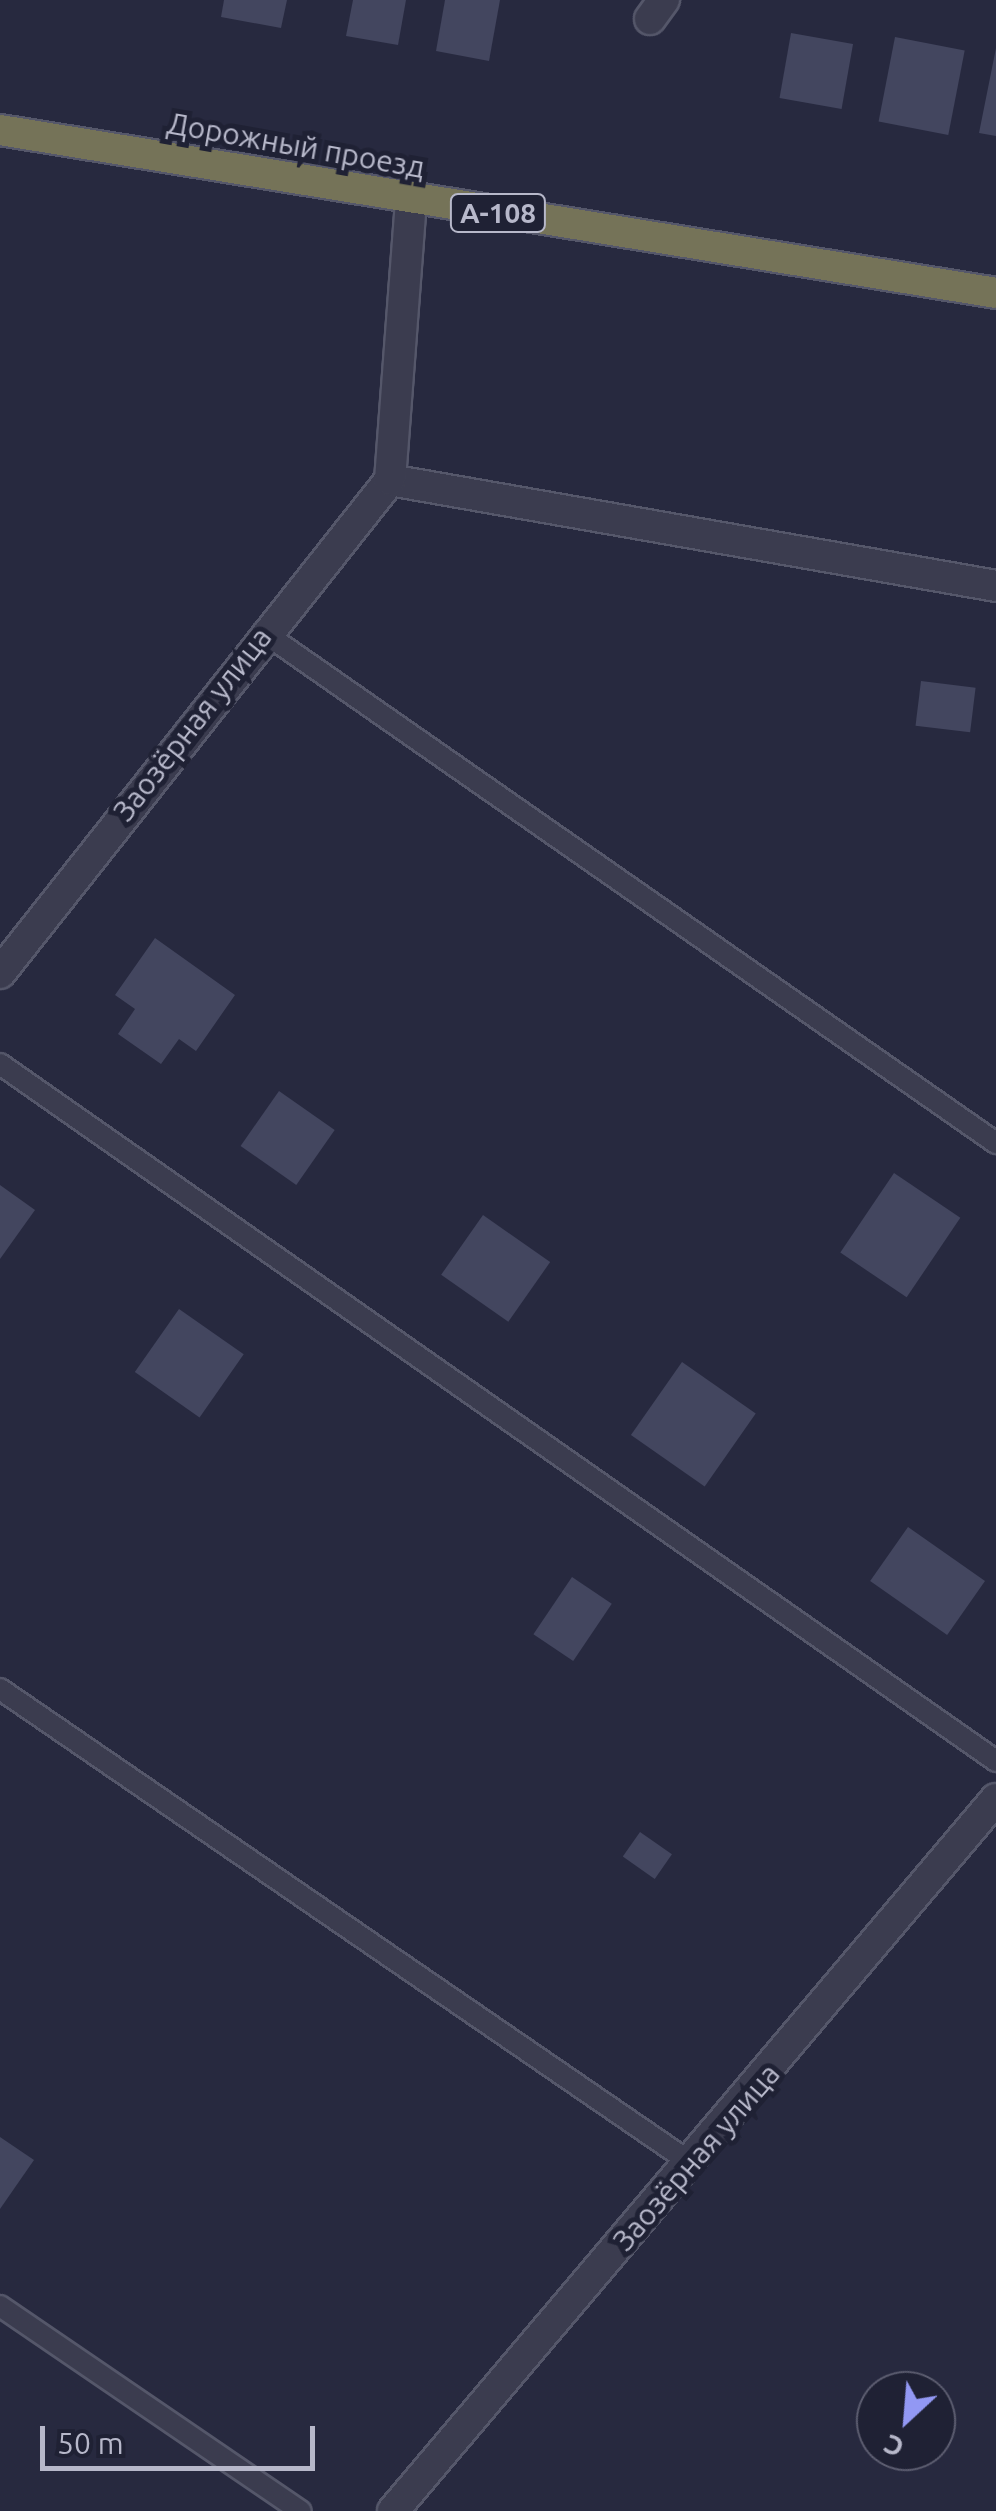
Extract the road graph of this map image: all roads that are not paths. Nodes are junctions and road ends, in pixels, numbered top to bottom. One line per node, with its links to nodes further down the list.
1 (0, 130): 2 (highway, Дорожный проезд / А-108)
2 (411, 200): 3 (highway, Дорожный проезд / А-108); 4 (street)
3 (996, 293)
4 (390, 480): 5 (street); 6 (street, Заозёрная улица)
5 (996, 586)
6 (263, 632): 7 (street, Заозёрная улица); 9 (lane)
7 (0, 973)
8 (0, 1064): 11 (lane)
9 (996, 1143)
10 (0, 1690): 13 (lane)
11 (996, 1761)
12 (996, 1799): 13 (street, Заозёрная улица)
13 (691, 2163): 16 (street, Заозёрная улица)
14 (0, 2306): 15 (lane)
15 (301, 2511)
16 (393, 2511)

